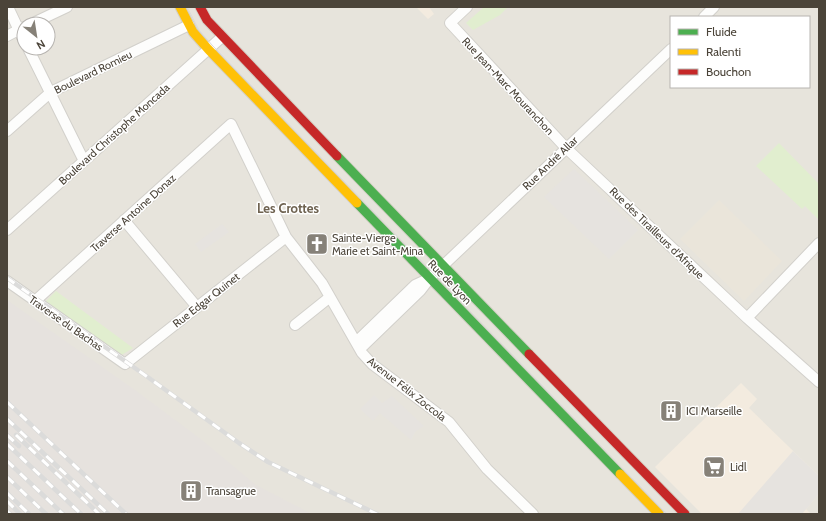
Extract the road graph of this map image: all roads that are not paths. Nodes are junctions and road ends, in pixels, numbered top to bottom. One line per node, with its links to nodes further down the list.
1 (8, 7): 9 (street)
2 (68, 7): 7 (street)
3 (180, 7): 10 (street, Rue de Lyon)
4 (200, 7): 13 (street, Rue de Lyon)
5 (467, 7): 20 (street, Rue Jean-Marc Mouranchon)
6 (714, 7): 8 (street)
7 (48, 16)
8 (705, 16)
9 (16, 21)
10 (189, 25): 15 (street, Rue de Lyon); 17 (street, Boulevard Romieu)
11 (16, 32): 12 (street)
12 (7, 36)
13 (222, 37): 15 (street, Boulevard Christophe Moncada); 26 (street, Rue de Lyon)
14 (670, 49): 20 (street, Rue André Allar)
15 (208, 50): 21 (street, Boulevard Christophe Moncada); 27 (street, Rue de Lyon)
16 (32, 56): 17 (street)
17 (50, 92): 19 (street, Boulevard Romieu); 21 (street)
18 (231, 124): 22 (street, Traverse Antoine Donaz); 24 (street, Avenue Félix Zoccola)
19 (7, 131)
20 (566, 148): 26 (street, Rue André Allar); 32 (street, Rue des Tirailleurs d'Afrique)
21 (84, 161): 23 (street, Boulevard Christophe Moncada)
22 (124, 220): 30 (street, Traverse Antoine Donaz); 31 (street)
23 (7, 230)
24 (286, 237): 29 (street, Avenue Félix Zoccola); 31 (street, Rue Edgar Quinet)
25 (819, 243): 32 (street)
26 (443, 266): 27 (street, Rue André Allar); 39 (street, Rue de Lyon)
27 (430, 278): 34 (street, Rue André Allar); 38 (street, Rue de Lyon)
28 (7, 281): 30 (street, Traverse du Bachas)
29 (330, 297): 33 (street); 34 (street, Avenue Félix Zoccola)
30 (35, 301): 35 (street, Traverse du Bachas)
31 (196, 307): 35 (street, Rue Edgar Quinet)
32 (747, 318): 36 (street, Rue des Tirailleurs d'Afrique)
33 (295, 325)
34 (358, 345): 37 (street, Avenue Félix Zoccola)
35 (125, 364)
36 (819, 382)
37 (533, 514)
38 (659, 514)
39 (685, 514)

